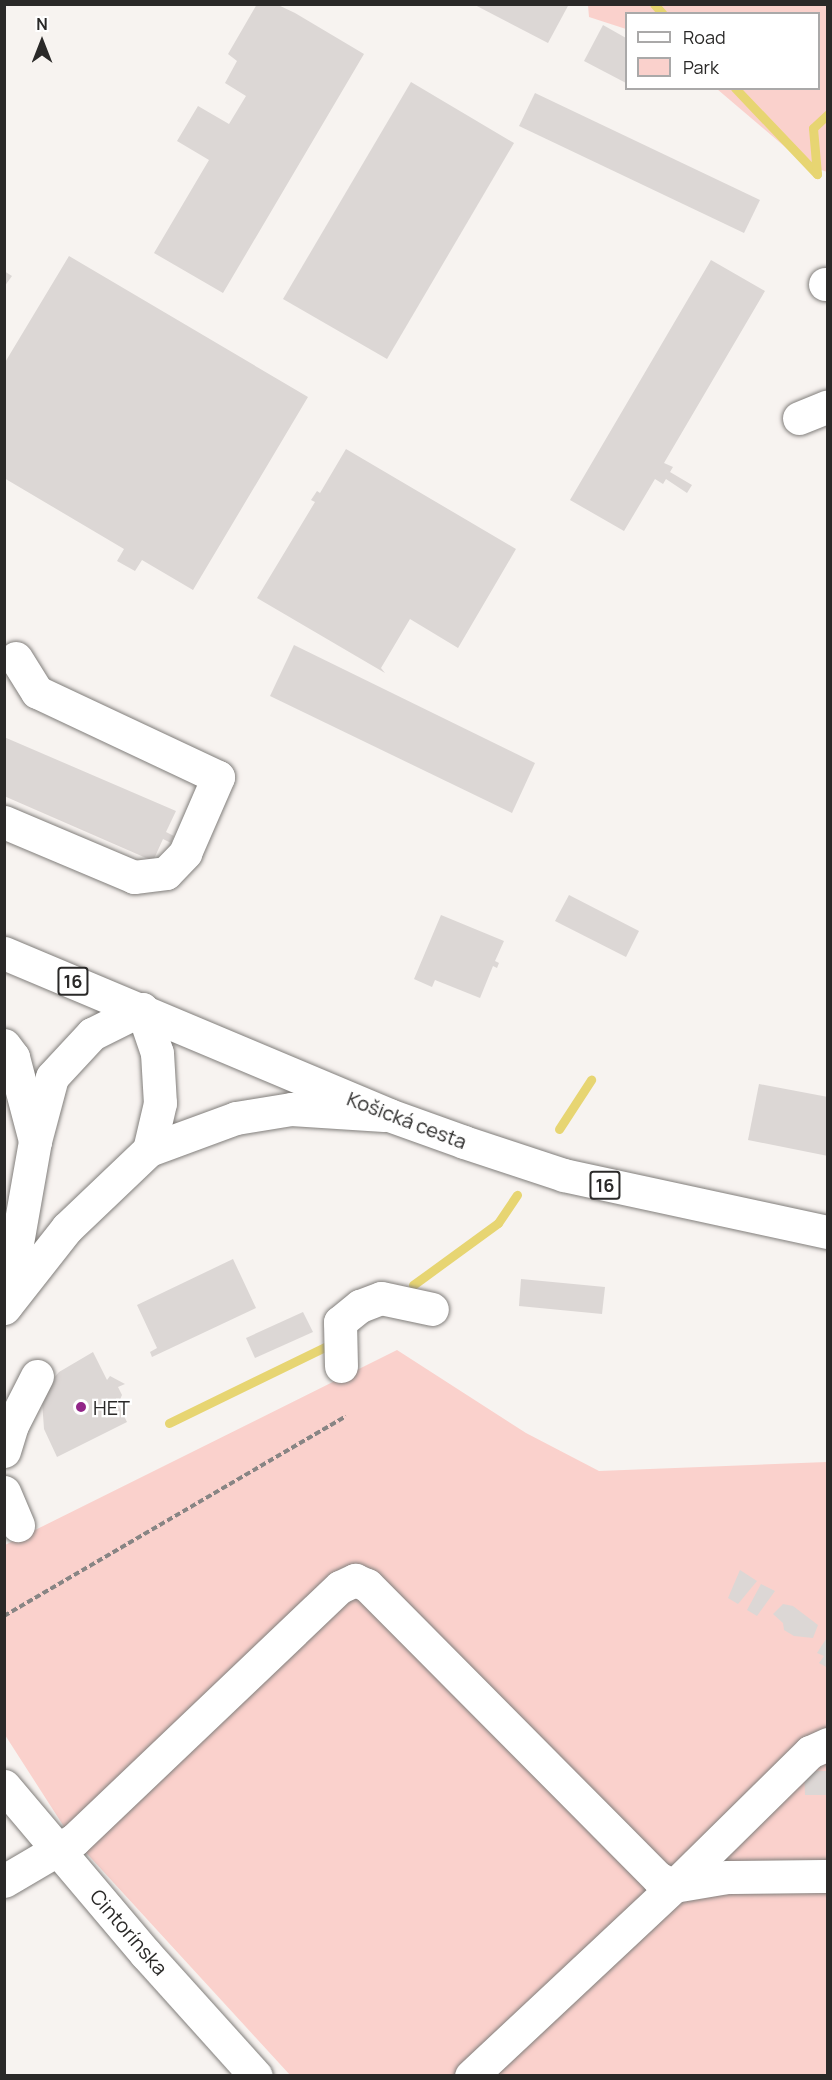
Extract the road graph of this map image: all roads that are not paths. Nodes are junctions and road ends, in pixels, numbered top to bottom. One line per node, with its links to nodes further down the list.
1 (16, 658): 2 (street)
2 (4, 822)
3 (4, 953): 4 (street, Košická cesta / 16)
4 (142, 1009): 6 (street, Košická cesta / 16); 7 (street); 8 (street)
5 (4, 1045): 8 (street)
6 (389, 1115): 7 (street); 9 (street, Košická cesta / 16)
7 (149, 1150): 10 (street)
8 (24, 1151): 10 (street)
9 (828, 1232)
10 (5, 1307)
11 (432, 1309): 12 (street)
12 (341, 1366)
13 (37, 1376): 14 (street)
14 (4, 1451)
15 (4, 1492): 16 (street)
16 (18, 1525)
17 (828, 1744): 22 (street)
18 (4, 1786): 19 (street, Cintorínska)
19 (58, 1850): 21 (street); 22 (street); 23 (street, Cintorínska)
20 (828, 1876): 22 (street)
21 (4, 1881)
22 (674, 1886): 24 (street)
23 (256, 2076)
24 (471, 2076)

